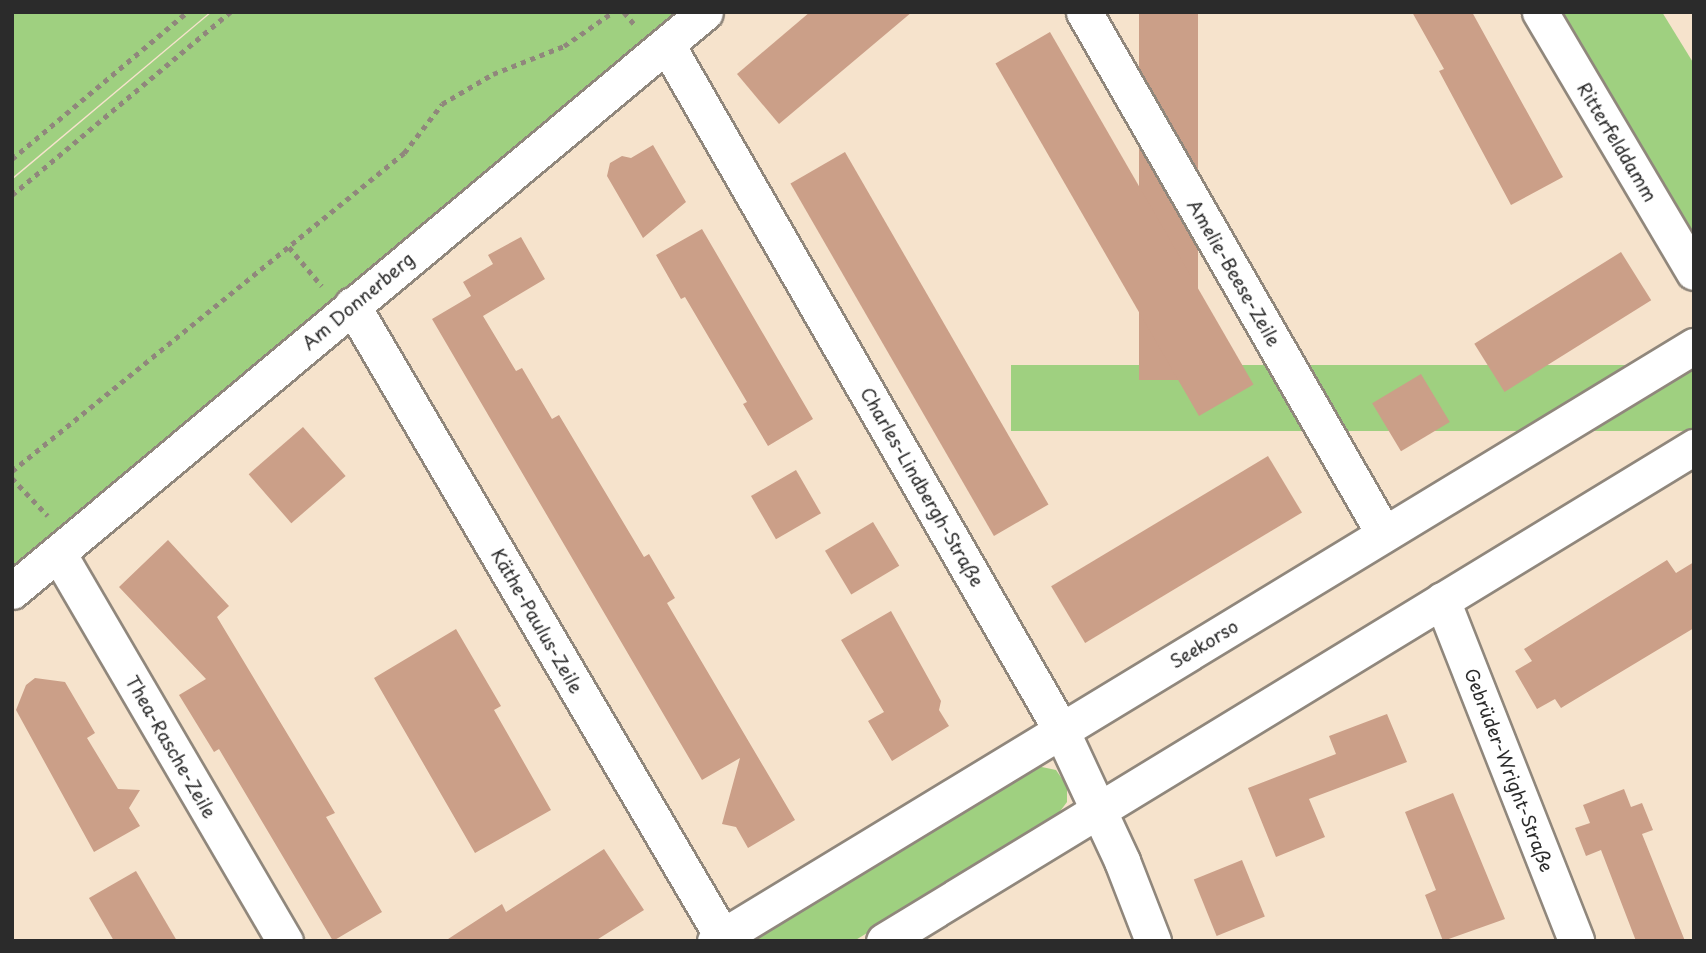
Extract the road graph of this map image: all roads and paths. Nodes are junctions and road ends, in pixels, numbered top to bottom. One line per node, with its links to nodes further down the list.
1 (187, 12): 8 (path)
2 (230, 12): 9 (path)
3 (613, 12): 10 (path)
4 (705, 12): 7 (street, Am Donnerberg)
5 (1084, 12): 17 (street, Amelie-Beese-Zeile)
6 (1540, 12): 11 (street, Ritterfelddamm)
7 (667, 45): 12 (street, Am Donnerberg); 21 (street, Charles-Lindbergh-Straße)
8 (12, 159)
9 (12, 194)
10 (289, 247): 12 (path); 15 (path)
11 (1694, 272)
12 (348, 309): 18 (street, Am Donnerberg); 23 (street, Käthe-Paulus-Zeile)
13 (1694, 346): 17 (street, Seekorso)
14 (1694, 447): 20 (street)
15 (12, 471)
16 (12, 478): 18 (path)
17 (1384, 534): 21 (street, Seekorso)
18 (64, 547): 19 (street, Am Donnerberg); 24 (street, Thea-Rasche-Zeile)
19 (12, 591)
20 (1442, 600): 22 (street); 27 (street, Gebrüder-Wright-Straße)
21 (1062, 730): 22 (street, Charles-Lindbergh-Straße); 23 (street, Seekorso)
22 (1097, 811): 25 (street); 26 (street, Charles-Lindbergh-Straße)
23 (719, 938)
24 (285, 941)
25 (884, 941)
26 (1153, 941)
27 (1576, 941)

